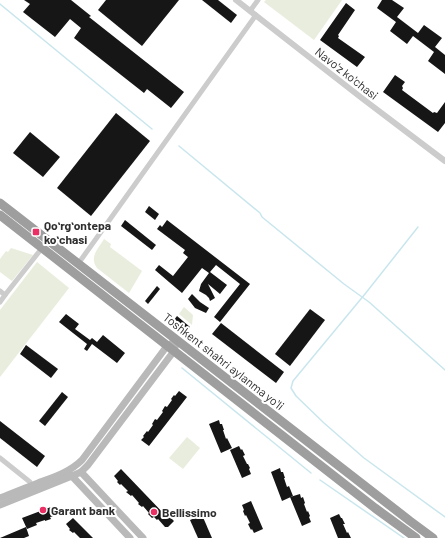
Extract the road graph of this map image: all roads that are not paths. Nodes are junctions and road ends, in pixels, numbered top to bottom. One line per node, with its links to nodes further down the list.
1 (236, 0): 3 (street, Navo'z ko'chasi)
2 (258, 0): 3 (street)
3 (250, 11): 4 (street, Navo'z ko'chasi)
4 (256, 15): 5 (street, Navo'z ko'chasi); 9 (street)
5 (445, 161)
6 (0, 203): 9 (highway, Toshkent shahri aylanma yoʻli)
7 (0, 215): 8 (highway, Toshkent shahri aylanma yoʻli)
8 (42, 248): 11 (street); 14 (highway, Toshkent shahri aylanma yoʻli)
9 (78, 264): 13 (highway, Toshkent shahri aylanma yoʻli)
10 (0, 292): 11 (street)
11 (5, 295): 12 (street)
12 (0, 302)
13 (177, 340): 14 (main road); 16 (highway, Toshkent shahri aylanma yoʻli)
14 (171, 349): 17 (highway, Toshkent shahri aylanma yoʻli); 18 (main road); 19 (main road)
15 (0, 458): 20 (street)
16 (330, 459): 17 (highway); 22 (highway, Toshkent shahri aylanma yoʻli)
17 (323, 468): 24 (highway, Toshkent shahri aylanma yoʻli)
18 (81, 472): 19 (main road); 26 (main road)
19 (70, 474): 20 (main road); 23 (main road); 25 (main road)
20 (32, 486): 21 (main road)
21 (0, 498)
22 (382, 500): 24 (highway); 28 (highway, Toshkent shahri aylanma yoʻli)
23 (0, 505)
24 (375, 508): 27 (highway, Toshkent shahri aylanma yoʻli)
25 (130, 538)
26 (143, 538)
27 (416, 538)
28 (433, 538)

